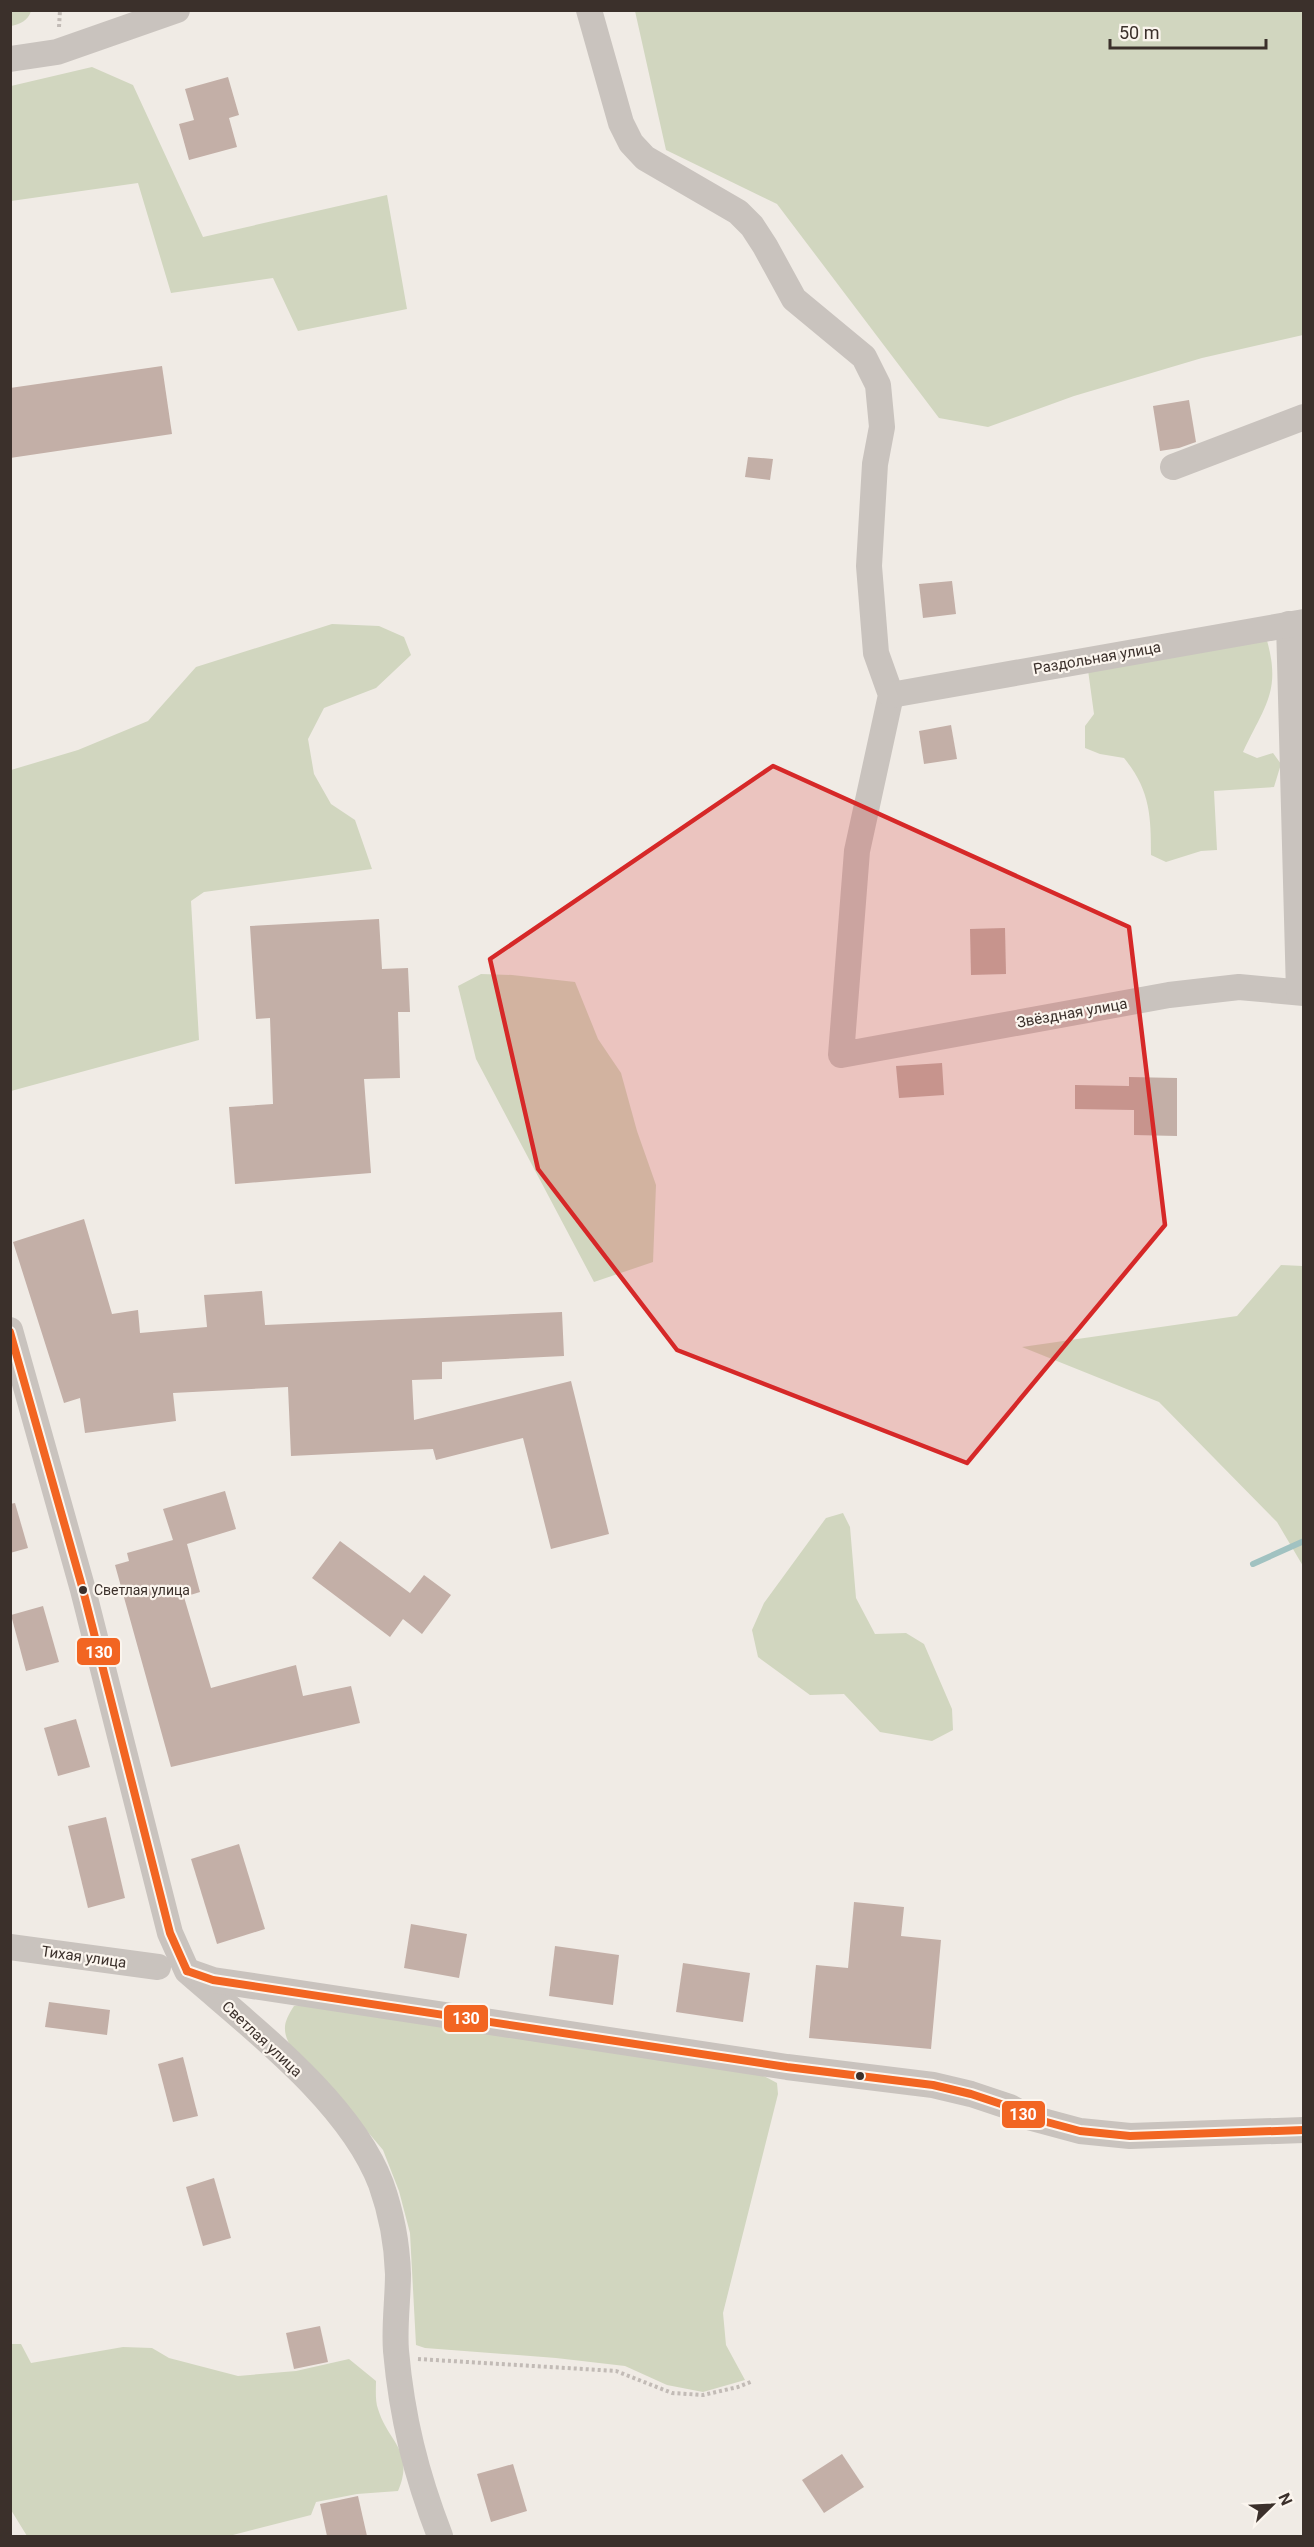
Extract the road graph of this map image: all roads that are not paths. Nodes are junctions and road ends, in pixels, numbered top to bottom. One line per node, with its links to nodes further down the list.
1 (177, 10): 3 (street)
2 (589, 10): 7 (street)
3 (10, 59)
4 (1304, 417): 5 (street)
5 (1173, 467)
6 (1296, 623): 7 (street, Раздольная улица); 8 (street)
7 (891, 695): 8 (street, Звёздная улица)
8 (1301, 992)
9 (10, 1330): 12 (street, Светлая улица)
10 (10, 1947): 11 (street, Тихая улица)
11 (158, 1967)
12 (187, 1971): 13 (street); 14 (street, Светлая улица)
13 (1304, 2130)
14 (440, 2536)

